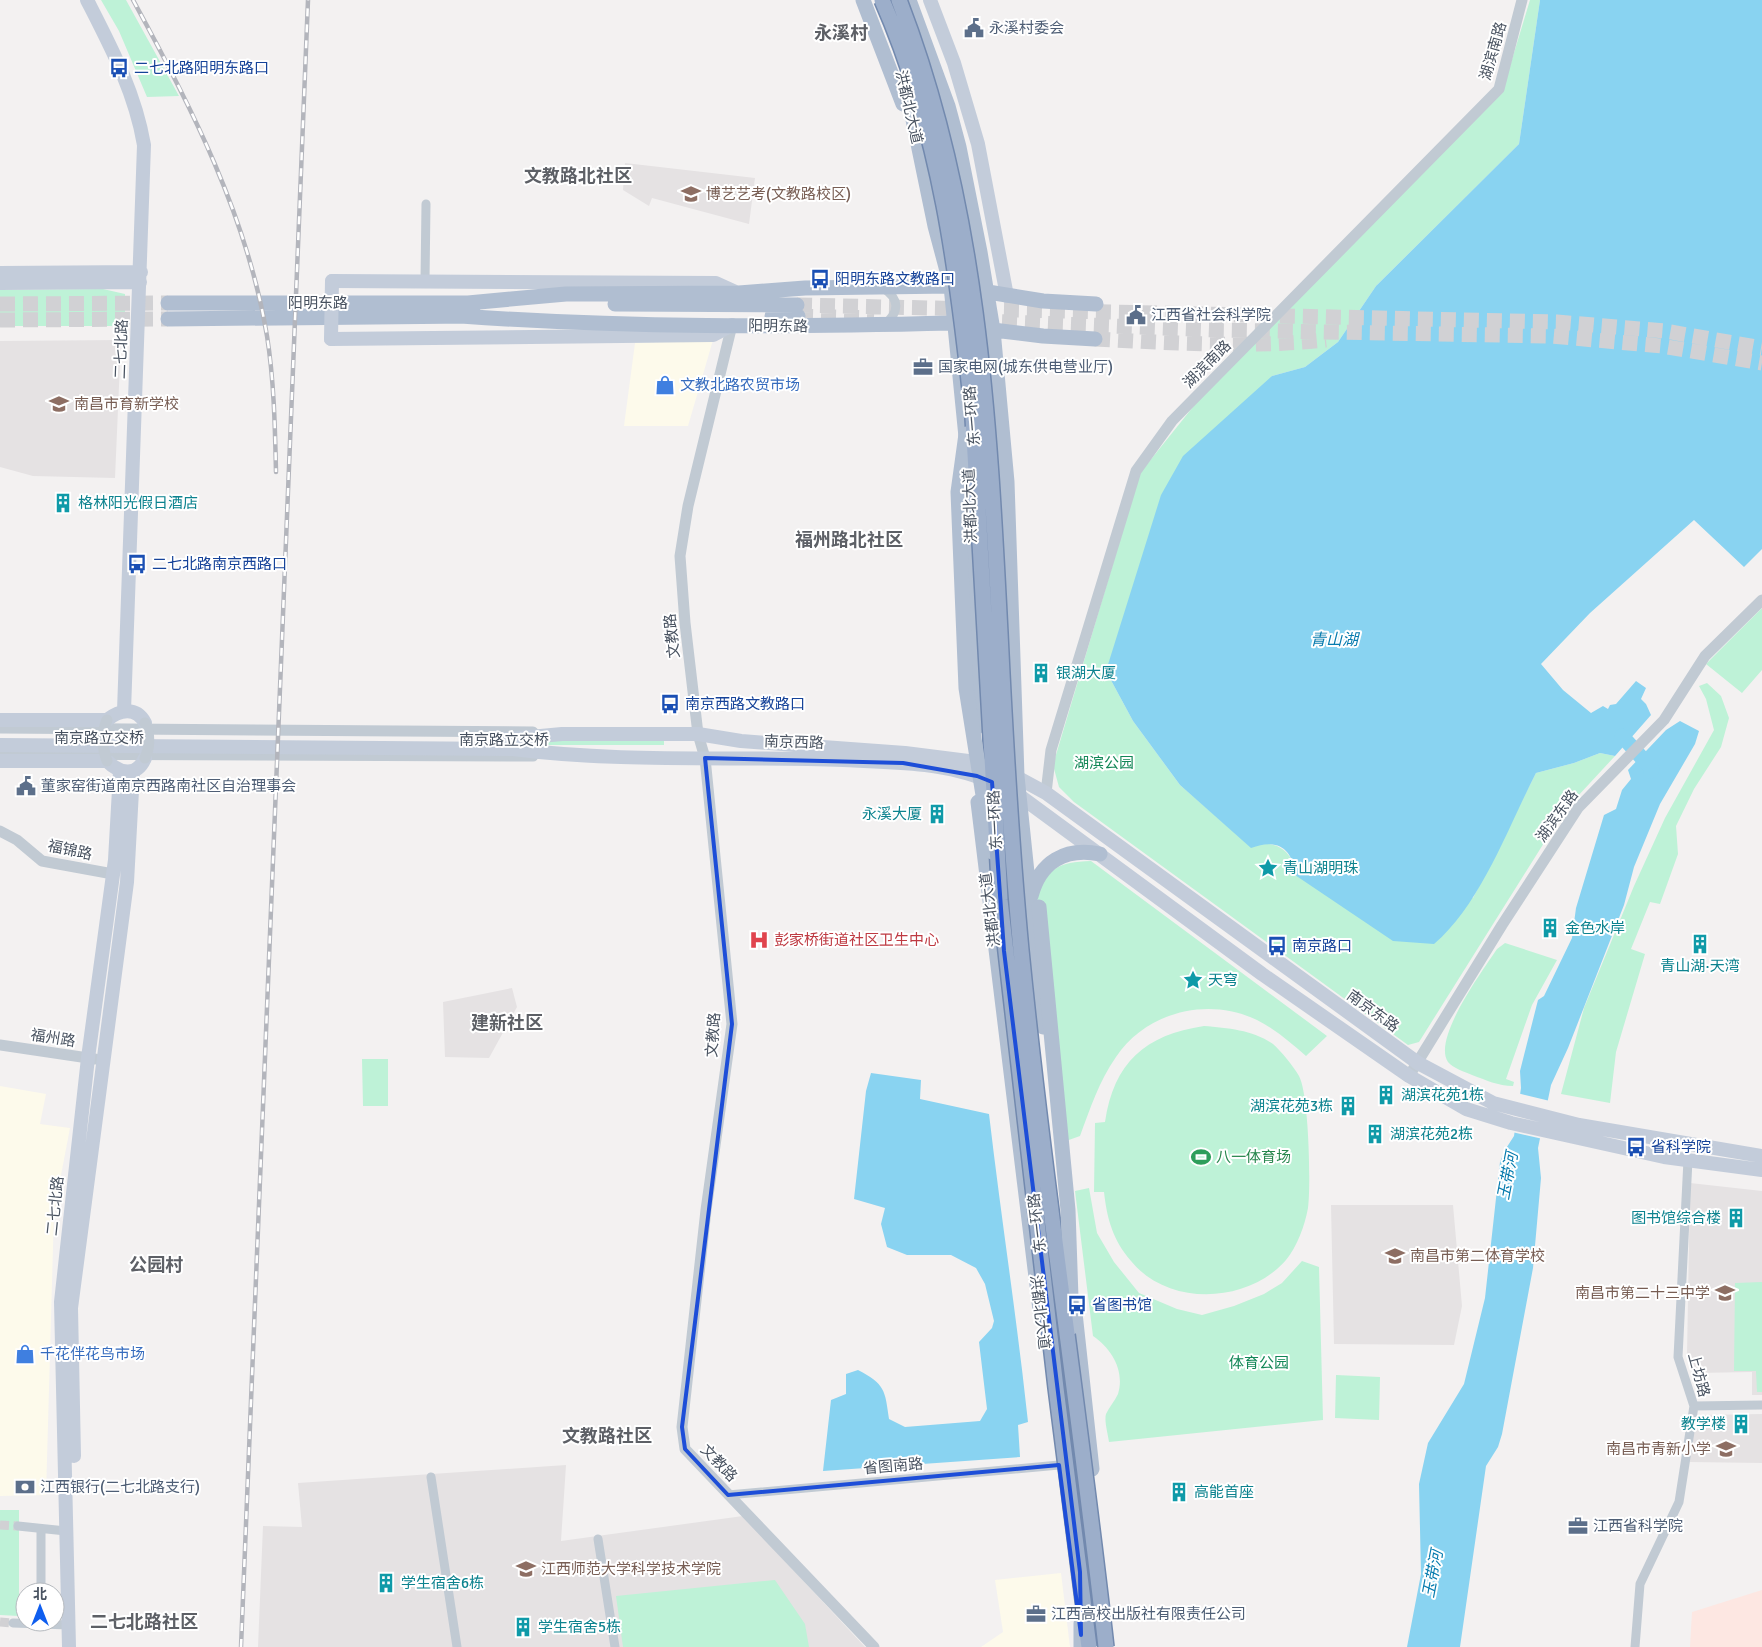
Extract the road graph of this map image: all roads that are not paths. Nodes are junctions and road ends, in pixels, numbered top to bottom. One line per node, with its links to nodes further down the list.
1 (87, 0): 14 (main road, 二七北路)
2 (863, 0): 10 (main road)
3 (876, 0): 10 (main road, 洪都北大道)
4 (882, 0): 58 (highway, 东一环路, bridge)
5 (899, 0): 67 (highway, 东一环路, bridge)
6 (909, 0): 12 (main road)
7 (914, 0): 12 (main road)
8 (930, 0): 21 (main road)
9 (1522, 0): 52 (street, 湖滨南路)
10 (917, 139): 17 (main road, 洪都北大道)
11 (426, 204): 15 (street)
12 (980, 252): 19 (main road)
13 (0, 273): 14 (main road)
14 (140, 277): 16 (main road); 34 (main road, 二七北路)
15 (425, 281): 20 (main road); 28 (main road, bridge)
16 (0, 283)
17 (951, 286): 18 (main road, 阳明东路); 19 (main road, 阳明东路); 27 (main road, 洪都北大道)
18 (882, 287): 20 (main road, 阳明东路); 29 (street)
19 (985, 292): 21 (main road, 阳明东路); 30 (main road)
20 (739, 293): 24 (main road, 阳明东路)
21 (1007, 296): 23 (main road, 阳明东路)
22 (168, 303): 24 (main road, 阳明东路)
23 (1096, 304)
24 (464, 310): 25 (main road, 阳明东路); 26 (main road, 阳明东路); 28 (main road, 阳明东路)
25 (798, 311)
26 (168, 319)
27 (953, 323): 29 (main road, 阳明东路); 30 (main road, 阳明东路); 32 (main road, 洪都北大道)
28 (732, 325): 29 (main road, 阳明东路); 40 (street, 文教路)
29 (884, 325)
30 (993, 330): 31 (main road, 阳明东路); 51 (main road)
31 (1095, 339)
32 (966, 434): 49 (main road, 洪都北大道); 58 (main road, bridge)
33 (1762, 600): 62 (street, 湖滨东路)
34 (124, 711): 36 (main road); 37 (main road)
35 (0, 720): 36 (main road)
36 (108, 720): 48 (street, bridge)
37 (145, 723): 45 (street, bridge)
38 (0, 728): 39 (street, 南京路立交桥)
39 (562, 734): 40 (main road, 南京西路); 41 (main road, 南京路立交桥)
40 (698, 734): 46 (street, 文教路); 49 (main road, 南京西路)
41 (0, 737)
42 (0, 745): 44 (main road, 南京路立交桥)
43 (0, 754): 44 (street, 南京路立交桥)
44 (564, 756): 46 (main road, 南京西路)
45 (145, 758): 50 (main road)
46 (705, 758): 49 (main road, 南京西路); 72 (street, 文教路)
47 (0, 761): 48 (main road)
48 (107, 761): 50 (main road)
49 (977, 769): 51 (main road, 南京西路); 53 (main road, 南京西路); 70 (main road, 洪都北大道)
50 (126, 772): 56 (main road, 二七北路); 61 (main road, 二七北路)
51 (1017, 776): 52 (main road, 南京东路); 53 (main road)
52 (1046, 793): 62 (main road, 南京东路)
53 (1019, 794): 55 (main road); 57 (main road)
54 (0, 831): 56 (street, 福锦路)
55 (1100, 854): 57 (main road); 63 (main road)
56 (114, 874): 60 (main road, 二七北路)
57 (1034, 899): 67 (main road, bridge); 90 (main road)
58 (1000, 900): 77 (highway, 东一环路, bridge)
59 (0, 1045): 60 (street, 福州路)
60 (88, 1058): 61 (street, 福州路); 75 (main road, 二七北路)
61 (102, 1059): 83 (main road, 二七北路)
62 (1418, 1063): 63 (street, 湖滨东路); 64 (main road, 南京东路)
63 (1409, 1076): 65 (main road)
64 (1762, 1156)
65 (1688, 1160): 66 (main road); 69 (street, 上坊路)
66 (1762, 1170)
67 (1074, 1399): 79 (highway, 东一环路, bridge)
68 (1762, 1405): 69 (street)
69 (1694, 1406): 91 (street, 上坊路)
70 (1059, 1465): 72 (street, 省图南路); 87 (main road, 洪都北大道)
71 (431, 1477): 84 (street)
72 (728, 1495): 86 (street, 文教路)
73 (18, 1526): 74 (street)
74 (41, 1529): 75 (street); 78 (street)
75 (66, 1531): 81 (main road, 二七北路)
76 (598, 1538): 85 (street)
77 (1080, 1572): 87 (main road, bridge); 88 (highway, 东一环路, bridge)
78 (41, 1582)
79 (1099, 1582): 89 (highway, 东一环路, bridge); 90 (main road, bridge)
80 (65, 1625): 81 (street)
81 (69, 1625): 82 (main road, 二七北路)
82 (69, 1647)
83 (77, 1647)
84 (457, 1647)
85 (615, 1647)
86 (874, 1647)
87 (1082, 1647)
88 (1089, 1647)
89 (1106, 1647)
90 (1114, 1647)
91 (1635, 1647)

